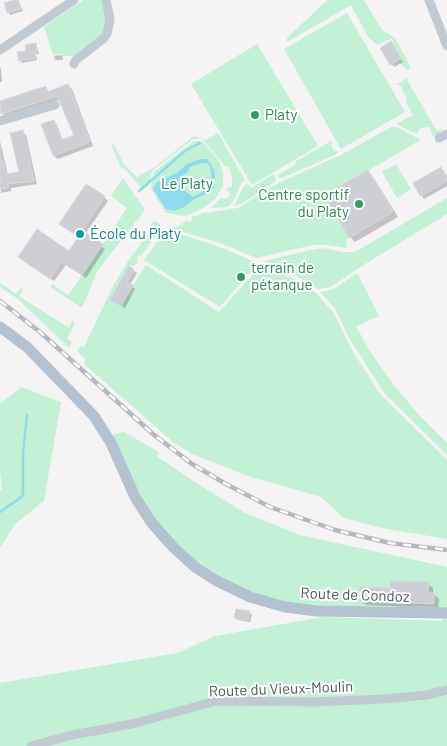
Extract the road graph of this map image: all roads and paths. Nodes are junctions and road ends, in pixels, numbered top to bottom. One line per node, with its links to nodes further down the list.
1 (74, 0): 5 (street)
2 (106, 0): 6 (street)
3 (429, 0): 4 (street)
4 (447, 46)
5 (0, 50)
6 (74, 64)
7 (55, 105): 8 (street)
8 (0, 121)
9 (0, 327): 10 (main road, Route de Condoz)
10 (447, 613)
11 (447, 690): 12 (street, Route du Vieux-Moulin)
12 (31, 746)

